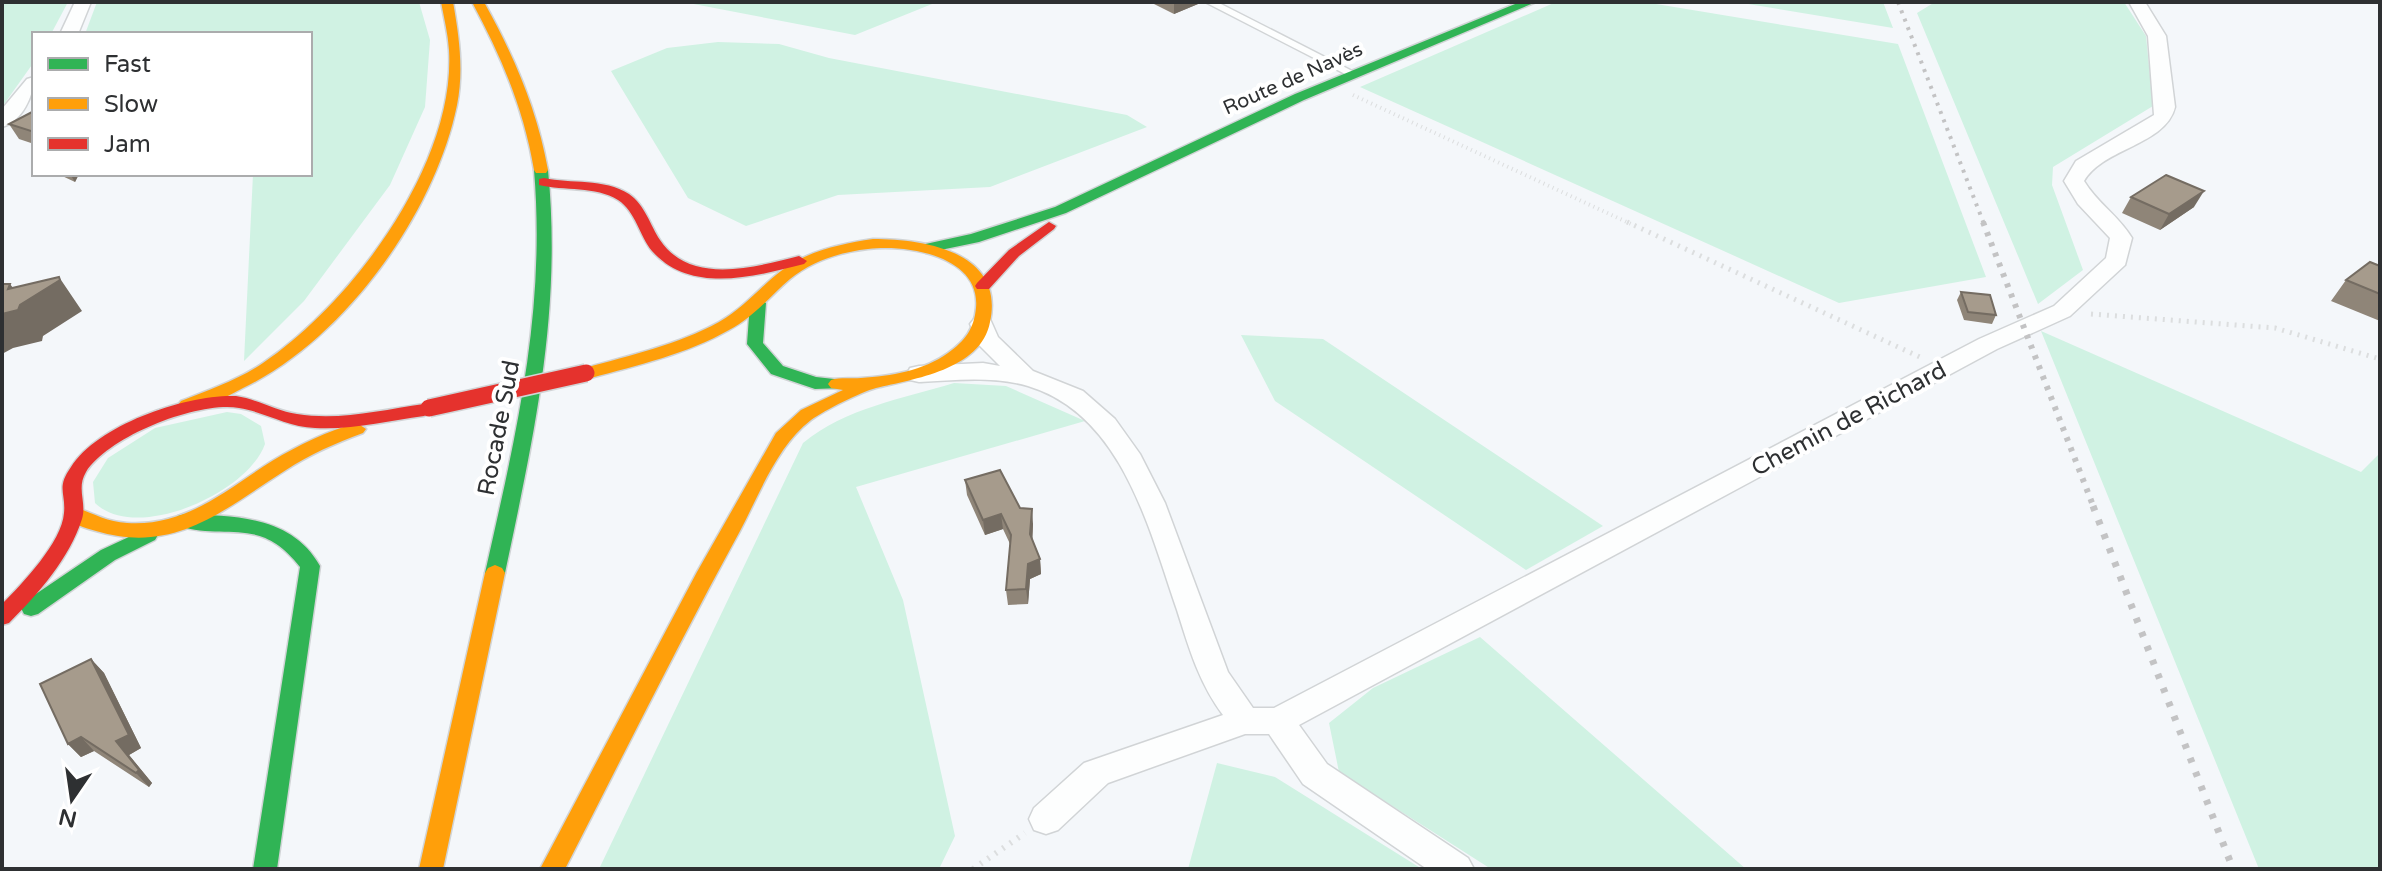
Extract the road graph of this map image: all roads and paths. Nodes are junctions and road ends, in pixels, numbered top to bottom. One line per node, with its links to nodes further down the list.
1 (83, 2): 7 (street)
2 (447, 2): 29 (main road)
3 (478, 2): 12 (main road, Rocade Sud)
4 (1210, 2): 8 (lane)
5 (1530, 2): 8 (main road, Route de Navès)
6 (2137, 2): 18 (street, Chemin de Richard)
7 (70, 32)
8 (1355, 75): 10 (main road, Route de Navès)
9 (32, 85): 11 (street)
10 (1331, 85): 13 (main road, Route de Navès); 24 (path)
11 (2, 121)
12 (544, 182): 15 (main road); 41 (main road, Rocade Sud)
13 (1077, 205): 14 (main road, Route de Navès); 16 (main road, Route de Navès)
14 (926, 248): 15 (main road, Route de Navès); 16 (main road, Route de Navès)
15 (821, 256): 17 (main road, Route de Navès)
16 (983, 286): 19 (main road)
17 (758, 303): 22 (main road); 25 (main road, Route de Navès)
18 (2062, 311): 23 (path); 24 (street, Chemin de Richard)
19 (982, 324): 26 (main road); 27 (street)
20 (717, 352): 25 (main road, Route de Navès)
21 (742, 353): 22 (main road)
22 (763, 357): 28 (main road)
23 (2380, 359)
24 (1944, 368): 38 (street, Chemin de Richard)
25 (589, 372): 30 (main road, Route de Navès, bridge)
26 (919, 374): 27 (street); 28 (main road)
27 (1026, 376): 38 (street)
28 (865, 386): 42 (main road)
29 (187, 405): 31 (main road, Route de Navès); 33 (main road, Route de Navès)
30 (427, 409): 31 (main road, Route de Navès); 32 (main road, Route de Navès)
31 (280, 416): 32 (main road, Route de Navès)
32 (266, 473): 34 (main road, Route de Navès)
33 (74, 514): 35 (main road, Route de Navès); 36 (main road, Route de Navès)
34 (185, 521): 35 (main road, Route de Navès); 40 (main road)
35 (166, 527): 37 (main road, Route de Navès)
36 (2, 617)
37 (2, 627)
38 (1262, 721): 39 (street, Chemin de Richard); 44 (street)
39 (1046, 819): 43 (path)
40 (265, 869)
41 (431, 869)
42 (552, 869)
43 (973, 869)
44 (1456, 869)

